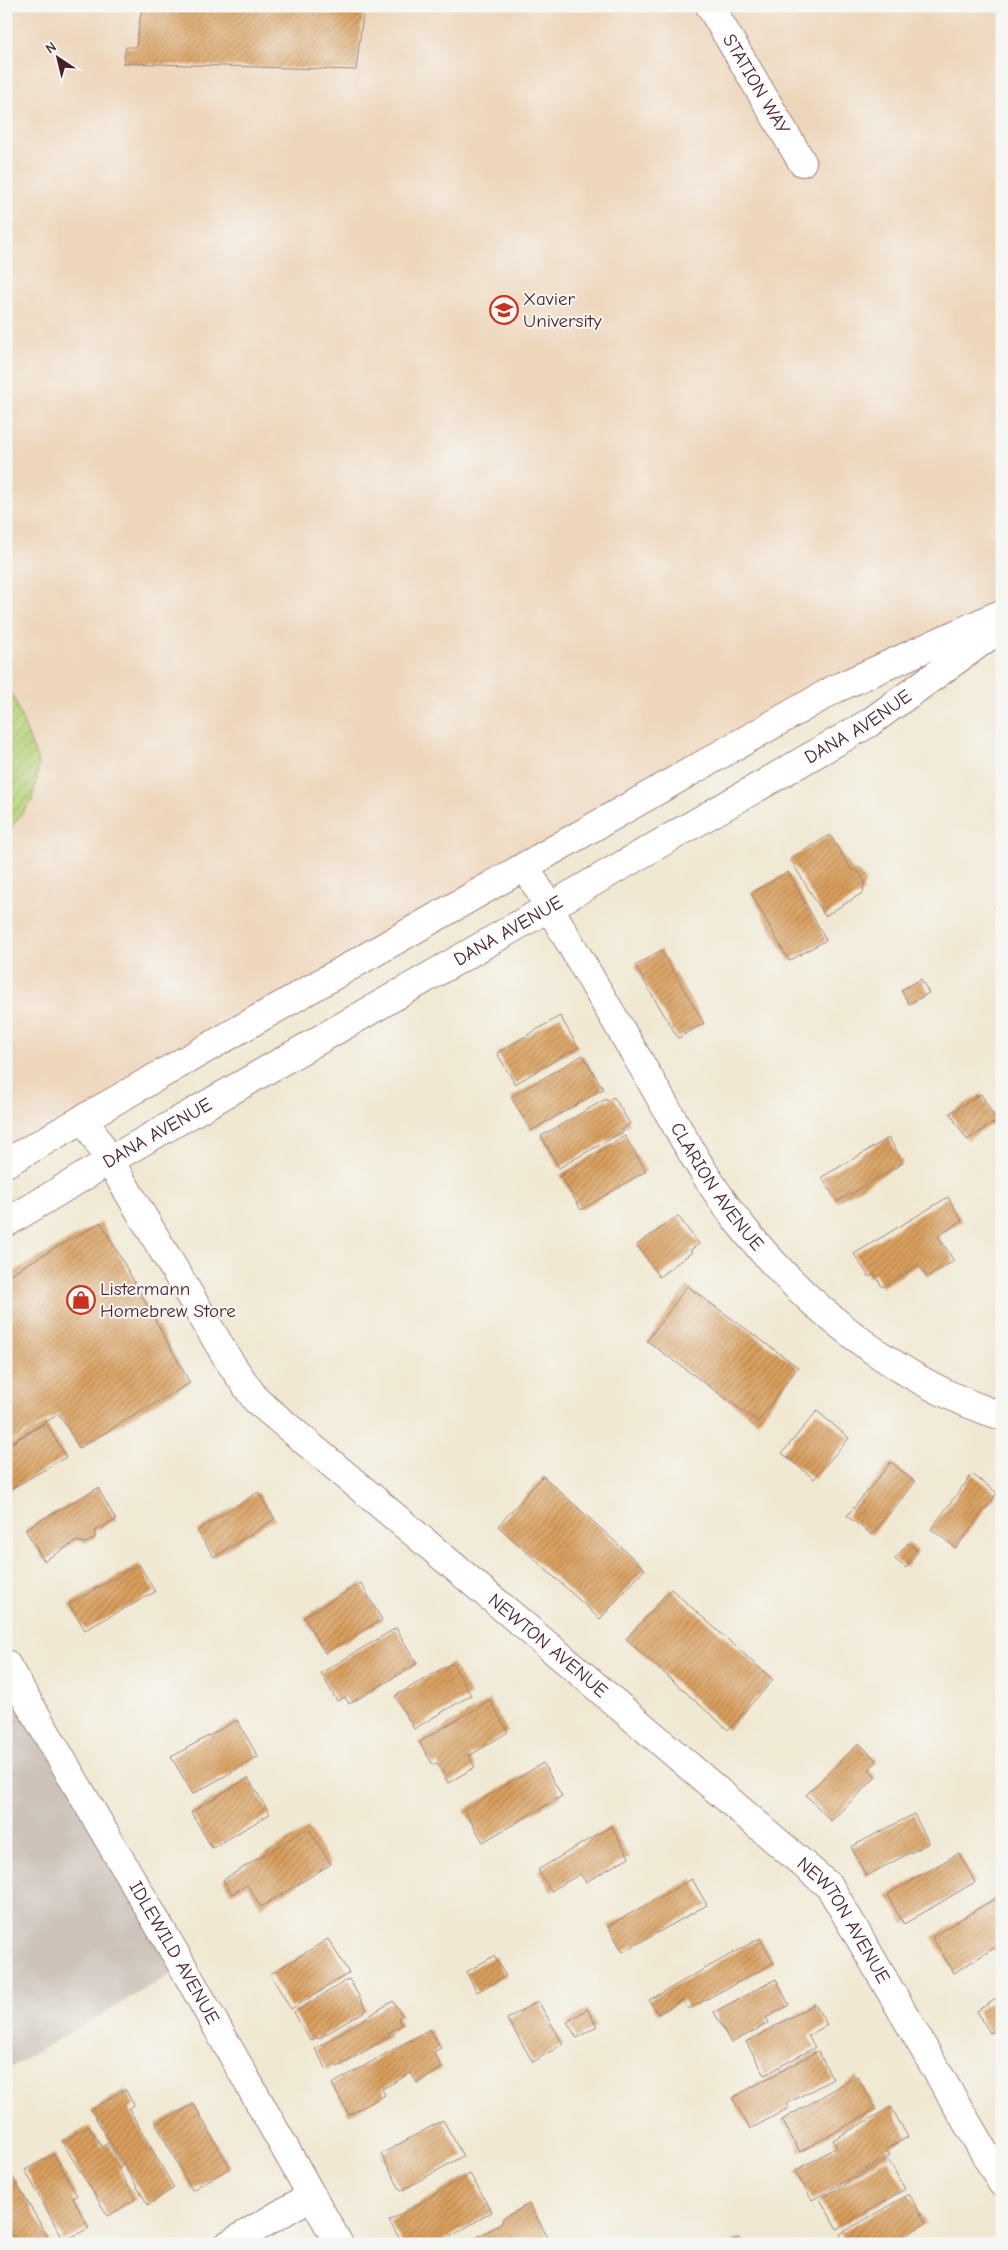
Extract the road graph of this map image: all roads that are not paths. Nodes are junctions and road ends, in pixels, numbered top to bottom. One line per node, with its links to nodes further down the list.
1 (710, 6): 2 (street, STATION WAY)
2 (802, 162)
3 (1002, 614): 5 (street, DANA AVENUE)
4 (1002, 627): 6 (street, DANA AVENUE)
5 (525, 866): 6 (street, CLARION AVENUE); 7 (street, DANA AVENUE)
6 (550, 908): 8 (street, DANA AVENUE); 11 (street, CLARION AVENUE)
7 (84, 1118): 8 (street, NEWTON AVENUE); 9 (street, DANA AVENUE)
8 (109, 1161): 10 (street, DANA AVENUE); 13 (street, NEWTON AVENUE)
9 (6, 1163)
10 (6, 1223)
11 (1002, 1416)
12 (6, 1664): 14 (street, IDLEWILD AVENUE)
13 (1002, 2183)
14 (311, 2196): 15 (street); 16 (street, IDLEWILD AVENUE)
15 (229, 2244)
16 (339, 2244)

